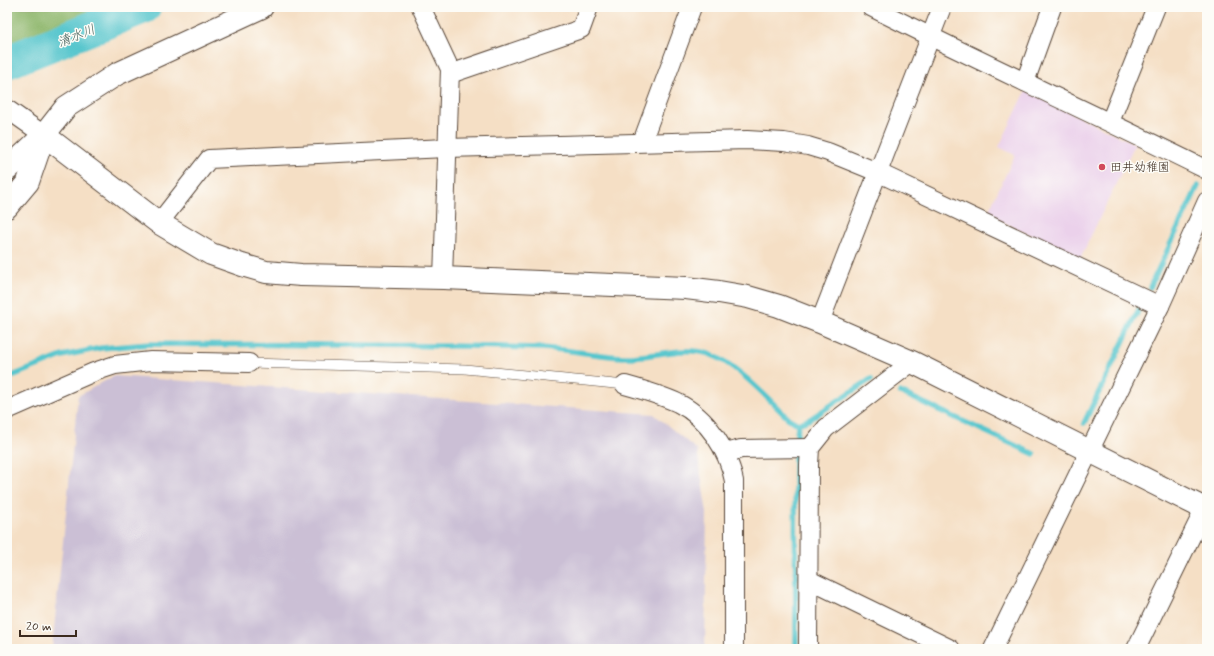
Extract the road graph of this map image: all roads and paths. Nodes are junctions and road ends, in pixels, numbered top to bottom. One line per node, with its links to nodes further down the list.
1 (262, 7): 14 (street)
2 (421, 7): 10 (street)
3 (589, 7): 10 (street)
4 (692, 7): 15 (street)
5 (871, 7): 9 (street)
6 (942, 7): 9 (street)
7 (1052, 7): 11 (street)
8 (1156, 7): 13 (street)
9 (931, 37): 11 (street); 19 (street)
10 (450, 74): 16 (street)
11 (1024, 82): 13 (street)
12 (7, 109): 14 (street)
13 (1110, 122): 18 (street)
14 (44, 135): 17 (street); 21 (street); 22 (street)
15 (642, 142): 16 (street); 19 (street)
16 (446, 148): 22 (street); 23 (street)
17 (7, 170)
18 (1207, 170)
19 (878, 172): 24 (street); 25 (street)
20 (1207, 201): 24 (street)
21 (7, 207)
22 (159, 224): 23 (street)
23 (443, 278): 25 (street)
24 (1160, 306): 31 (street)
25 (820, 322): 26 (street)
26 (912, 362): 30 (street); 31 (street)
27 (249, 363): 28 (lane); 29 (street)
28 (626, 385): 32 (street)
29 (7, 410)
30 (799, 448): 32 (street); 34 (street)
31 (1089, 451): 33 (street); 38 (street)
32 (726, 453): 35 (street)
33 (1206, 508): 39 (street)
34 (809, 580): 36 (street); 37 (street)
35 (734, 649)
36 (808, 649)
37 (951, 649)
38 (993, 649)
39 (1136, 649)

